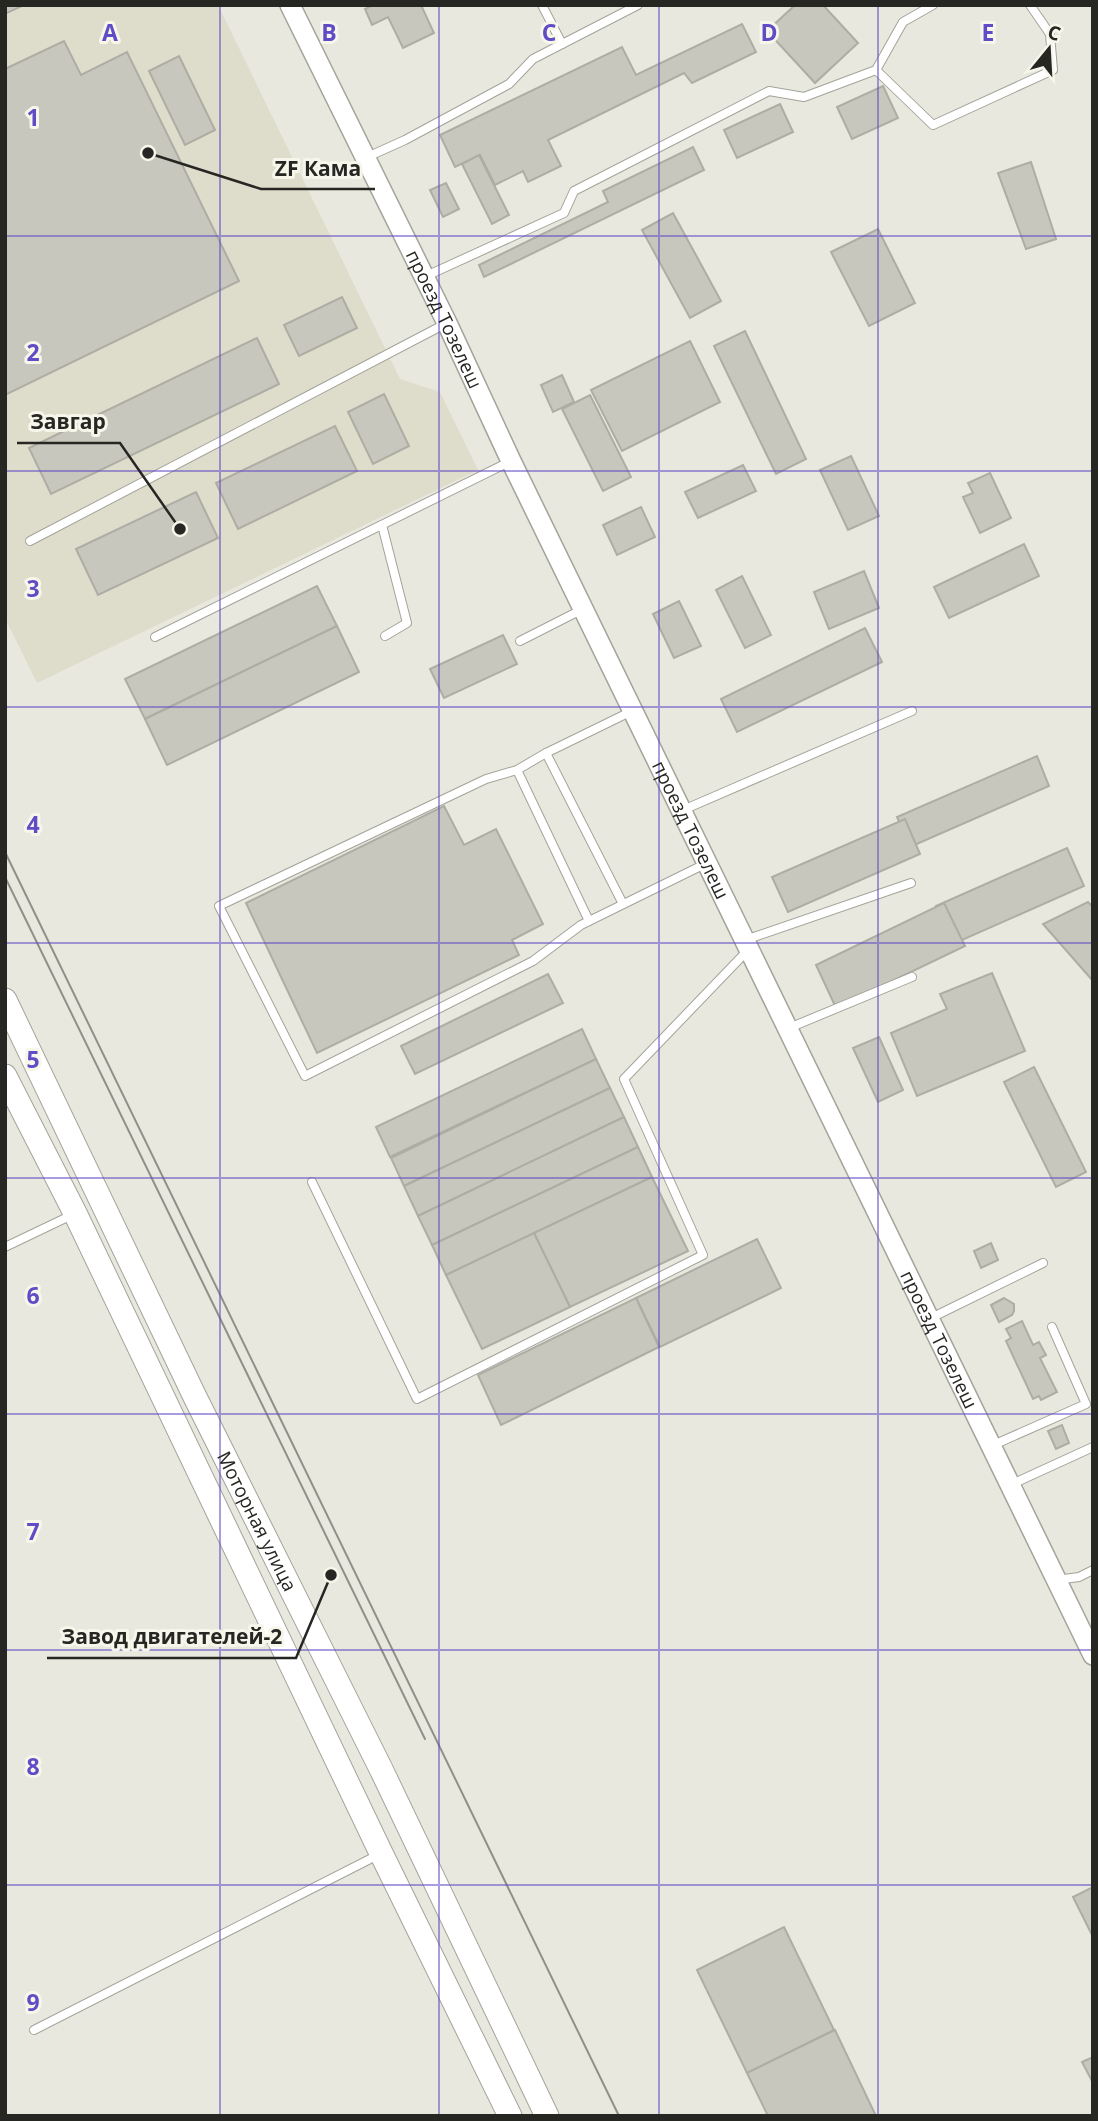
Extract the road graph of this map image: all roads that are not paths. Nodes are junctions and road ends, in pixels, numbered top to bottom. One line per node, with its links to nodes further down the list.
1 (290, 5): 8 (street, проезд Тозелеш)
2 (542, 5): 6 (lane)
3 (638, 5): 6 (lane)
4 (933, 5): 7 (lane)
5 (1030, 5): 7 (lane)
6 (562, 44): 8 (lane)
7 (876, 70): 9 (lane)
8 (365, 158): 9 (street, проезд Тозелеш)
9 (424, 277): 10 (street, проезд Тозелеш)
10 (447, 323): 11 (street, проезд Тозелеш); 13 (lane)
11 (511, 461): 12 (lane); 14 (street, проезд Тозелеш)
12 (382, 525): 15 (lane); 16 (lane)
13 (30, 541)
14 (583, 609): 17 (lane); 19 (street, проезд Тозелеш)
15 (385, 636)
16 (155, 637)
17 (520, 641)
18 (912, 710): 22 (lane)
19 (633, 711): 20 (lane); 22 (street, проезд Тозелеш)
20 (546, 753): 21 (lane); 25 (lane)
21 (517, 770): 26 (lane); 26 (lane)
22 (682, 811): 23 (street, проезд Тозелеш)
23 (707, 863): 25 (lane); 27 (street, проезд Тозелеш)
24 (911, 883): 27 (lane)
25 (623, 904): 26 (lane)
26 (589, 921)
27 (747, 945): 30 (street, проезд Тозелеш); 33 (lane)
28 (912, 977): 30 (lane)
29 (5, 1000): 31 (main road, Моторная улица)
30 (788, 1029): 37 (street, проезд Тозелеш)
31 (43, 1078): 32 (main road); 51 (main road, Моторная улица)
32 (9, 1084): 34 (main road, Моторная улица)
33 (312, 1182)
34 (75, 1213): 35 (lane); 45 (main road, Моторная улица)
35 (5, 1247)
36 (1043, 1263): 37 (lane)
37 (929, 1319): 39 (street, проезд Тозелеш)
38 (1052, 1327): 39 (lane)
39 (991, 1446): 41 (street, проезд Тозелеш)
40 (1093, 1447): 41 (lane)
41 (1010, 1485): 43 (street, проезд Тозелеш)
42 (1093, 1570): 43 (lane)
43 (1056, 1580): 44 (street, проезд Тозелеш)
44 (1093, 1655)
45 (381, 1853): 47 (lane); 52 (main road, Моторная улица)
46 (218, 1924): 47 (lane)
47 (222, 1934): 49 (lane)
48 (160, 1954): 49 (lane)
49 (164, 1963): 50 (lane)
50 (34, 2029)
51 (506, 2029): 52 (main road); 53 (main road, Моторная улица)
52 (474, 2043): 54 (main road, Моторная улица)
53 (528, 2074): 54 (main road); 56 (main road, Моторная улица)
54 (497, 2090): 55 (main road, Моторная улица)
55 (510, 2116)
56 (547, 2116)

